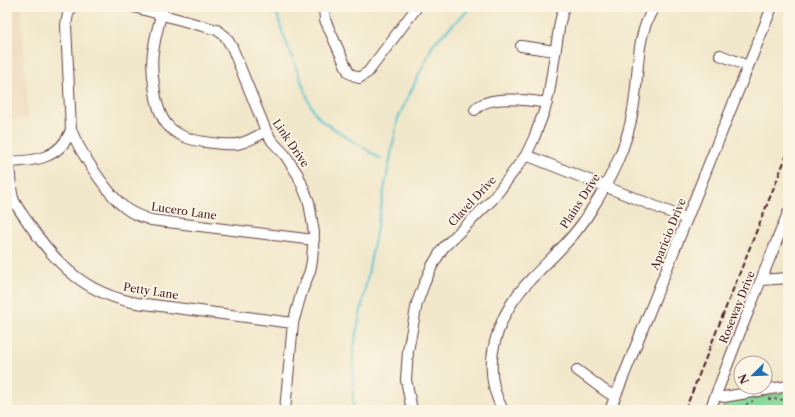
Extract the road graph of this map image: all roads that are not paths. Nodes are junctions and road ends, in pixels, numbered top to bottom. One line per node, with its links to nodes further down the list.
1 (72, 7): 15 (street)
2 (134, 7): 8 (street, Link Drive)
3 (324, 7): 4 (street)
4 (417, 7)
5 (564, 7): 10 (street, Clavel Drive)
6 (654, 7): 19 (street, Plains Drive)
7 (772, 7): 12 (street, Aparicio Drive)
8 (162, 11): 16 (street, Link Drive); 16 (street)
9 (521, 46): 10 (street)
10 (556, 52): 13 (street, Clavel Drive)
11 (720, 55): 12 (street)
12 (748, 66): 21 (street, Aparicio Drive)
13 (546, 103): 14 (street); 17 (street, Clavel Drive)
14 (475, 110)
15 (71, 130): 18 (street); 22 (street, Lucero Lane)
16 (266, 131): 22 (street, Link Drive)
17 (526, 154): 19 (street); 31 (street, Clavel Drive)
18 (8, 162): 25 (street, Petty Lane)
19 (605, 186): 21 (street); 32 (street, Plains Drive)
20 (788, 213): 24 (street, Roseway Drive)
21 (687, 219): 29 (street, Aparicio Drive)
22 (314, 240): 25 (street, Link Drive)
23 (788, 278): 24 (street)
24 (761, 280): 28 (street, Roseway Drive)
25 (293, 323): 30 (street, Link Drive)
26 (577, 370): 29 (street)
27 (788, 386): 28 (street)
28 (716, 395): 34 (street, Roseway Drive)
29 (615, 396): 33 (street, Aparicio Drive)
30 (285, 410)
31 (412, 410)
32 (503, 410)
33 (610, 410)
34 (710, 410)

